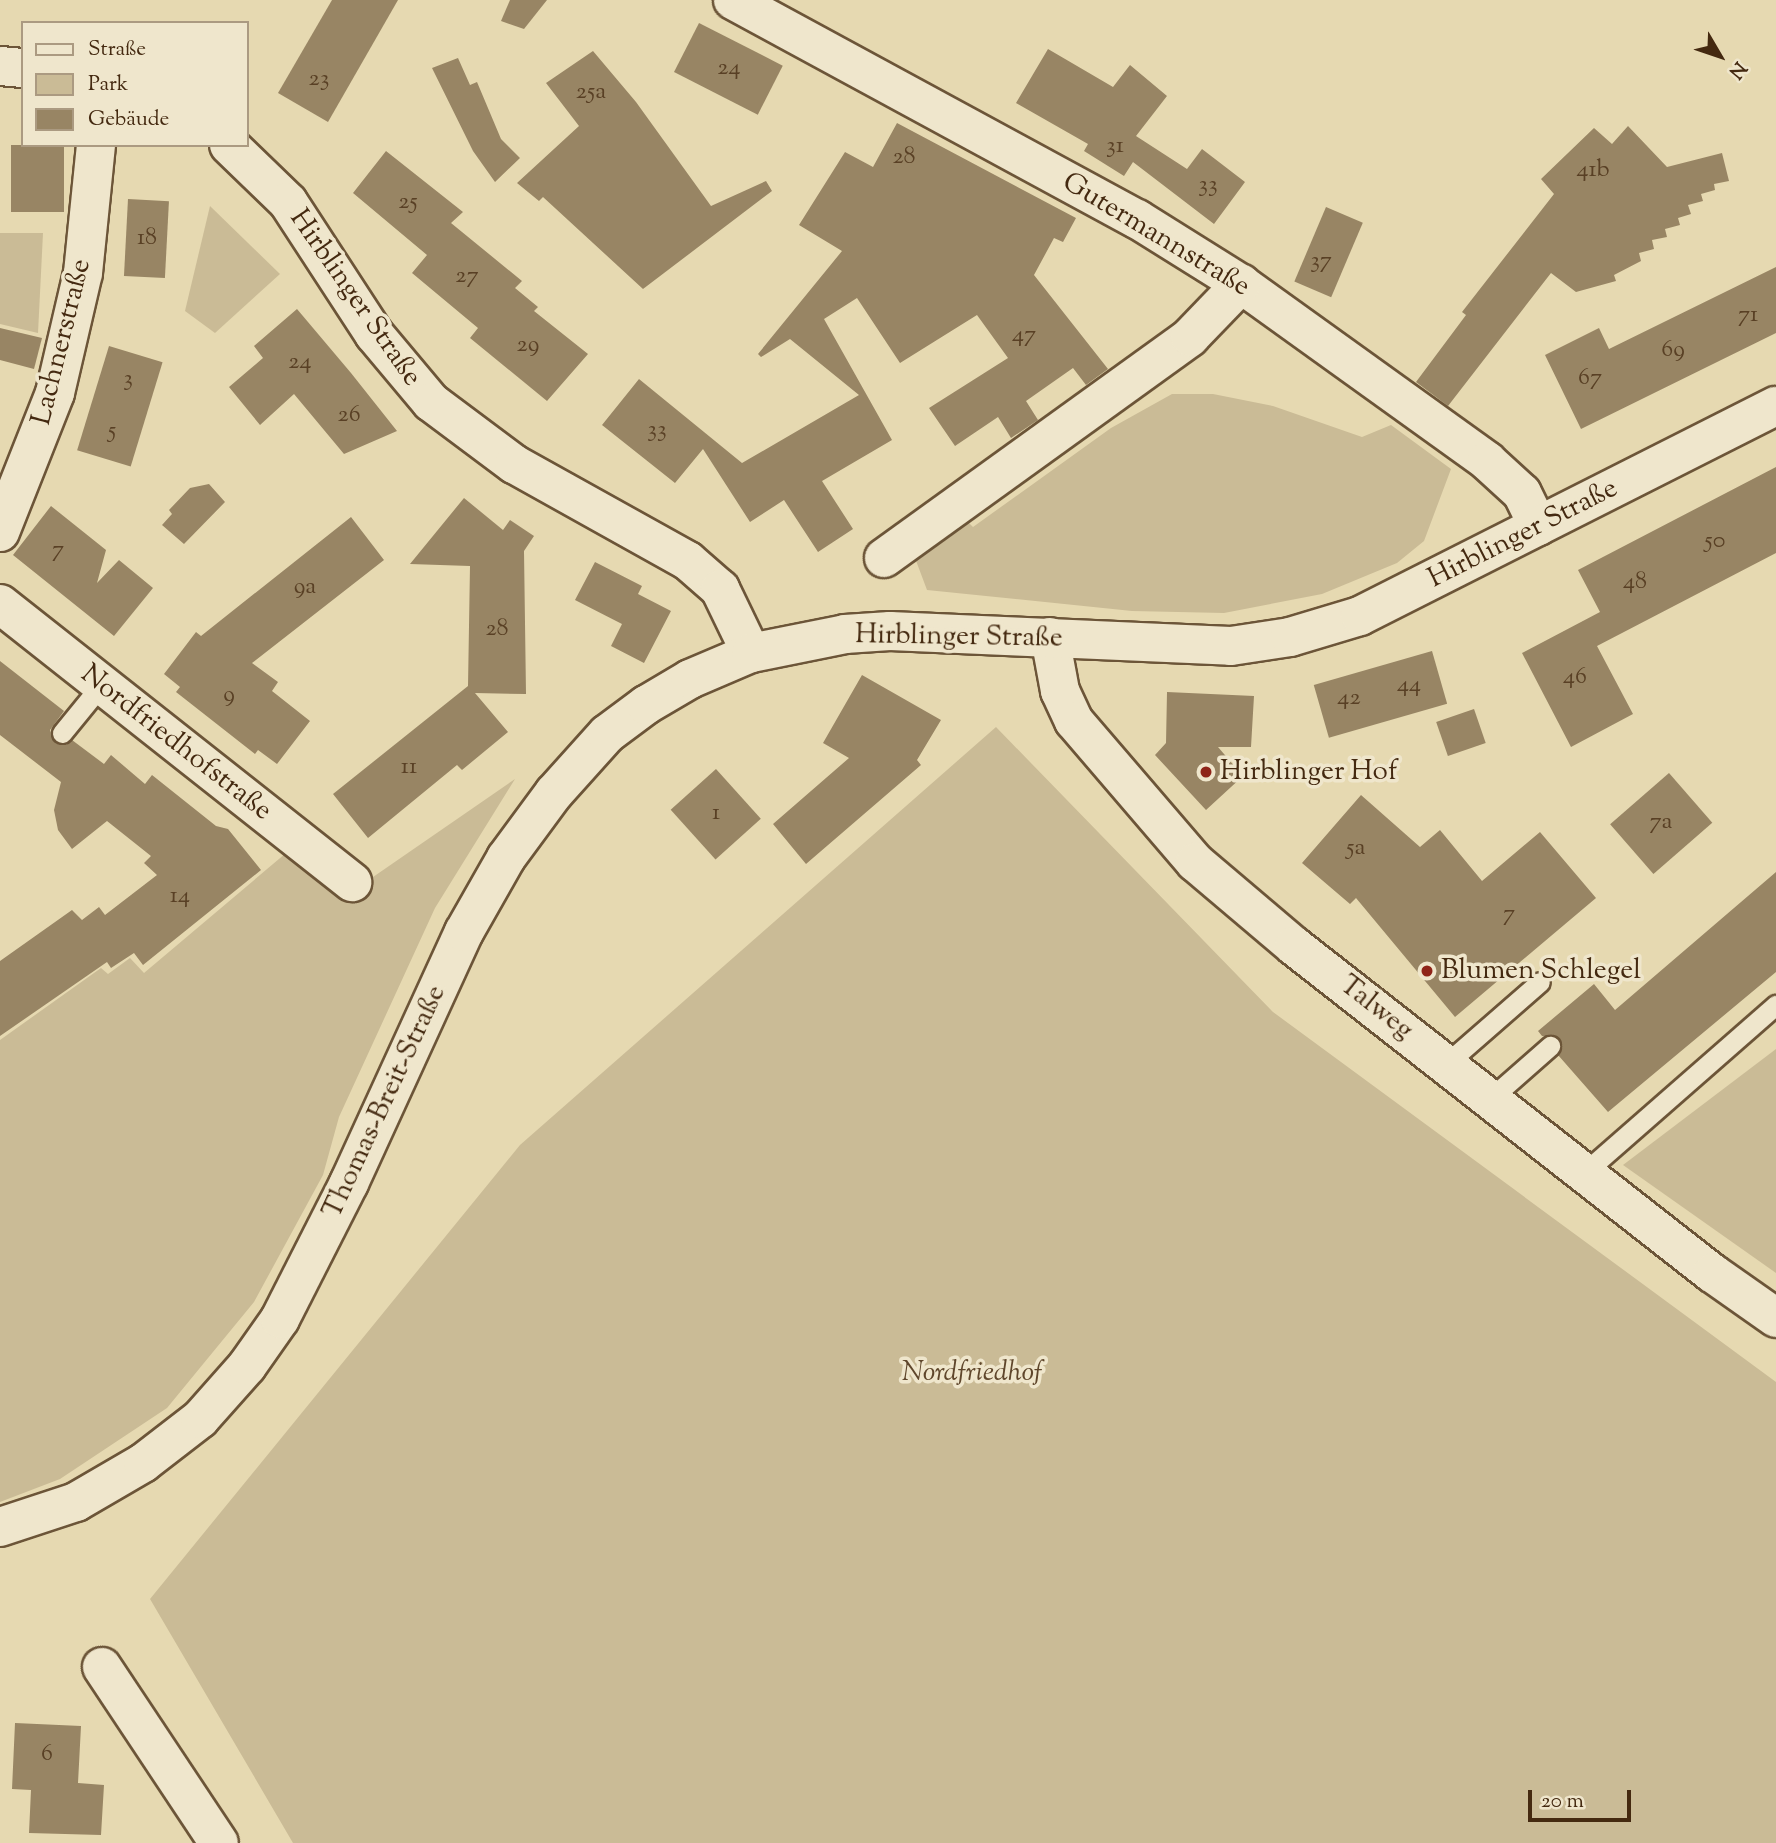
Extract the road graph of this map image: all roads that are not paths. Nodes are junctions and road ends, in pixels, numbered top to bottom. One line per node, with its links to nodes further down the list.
1 (733, 0): 6 (street, Gutermannstraße)
2 (0, 66): 3 (street)
3 (21, 68)
4 (96, 147): 9 (street, Lachnerstraße)
5 (231, 147): 13 (street, Hirblinger Straße)
6 (1241, 284): 8 (street, Gutermannstraße); 10 (street)
7 (1776, 406): 8 (street, Hirblinger Straße)
8 (1538, 526): 12 (street, Hirblinger Straße)
9 (0, 532)
10 (884, 558)
11 (0, 604): 14 (street, Nordfriedhofstraße)
12 (1050, 637): 13 (street, Hirblinger Straße); 20 (street, Talweg)
13 (751, 653): 24 (street, Thomas-Breit-Straße)
14 (102, 684): 15 (lane); 16 (street, Nordfriedhofstraße)
15 (62, 733)
16 (352, 882)
17 (1540, 982): 20 (lane)
18 (1776, 1005): 22 (lane)
19 (1550, 1046): 21 (lane)
20 (1447, 1063): 21 (street, Talweg)
21 (1491, 1098): 22 (street, Talweg)
22 (1585, 1172): 23 (street, Talweg)
23 (1776, 1318)
24 (0, 1527)
25 (102, 1667): 26 (street)
26 (219, 1843)

